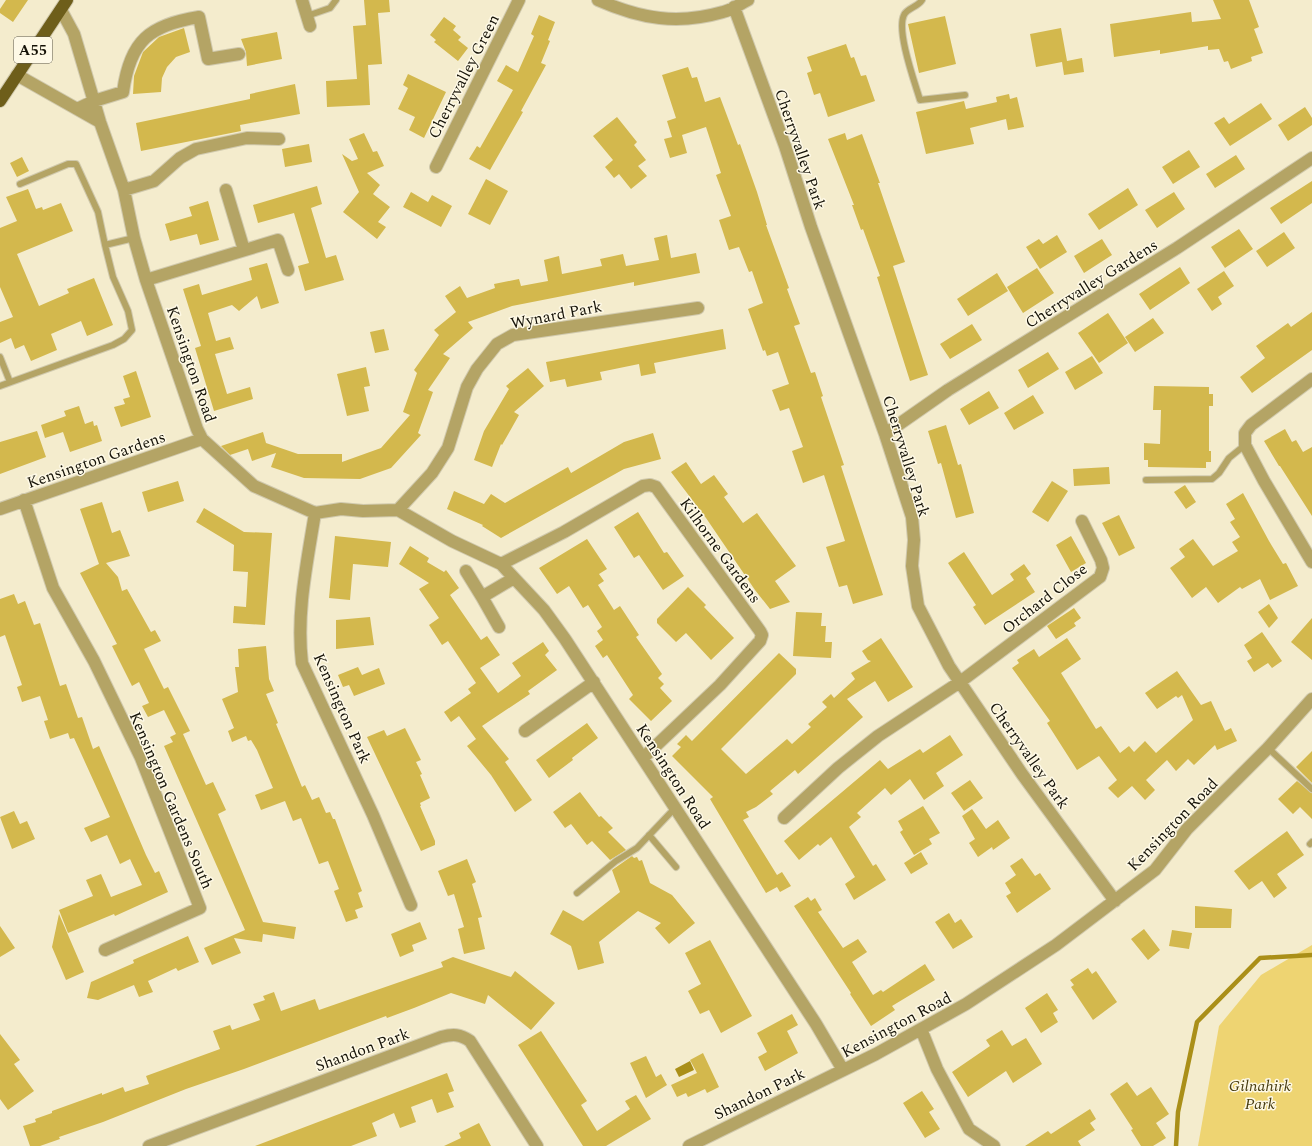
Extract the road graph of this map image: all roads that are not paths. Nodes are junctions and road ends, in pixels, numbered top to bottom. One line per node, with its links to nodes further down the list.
1 (302, 0): 9 (street)
2 (336, 0): 9 (lane)
3 (519, 0): 19 (street, Cherryvalley Green)
4 (598, 0): 8 (street)
5 (748, 0): 8 (street)
6 (922, 0): 12 (lane)
7 (64, 5): 11 (highway, A55); 14 (street, Kensington Road)
8 (734, 7): 33 (street, Cherryvalley Park)
9 (309, 21)
10 (239, 54): 14 (street)
11 (17, 75): 13 (highway, A55); 15 (street)
12 (965, 95)
13 (0, 101)
14 (94, 101): 15 (street); 16 (street, Kensington Road)
15 (77, 109): 16 (street)
16 (100, 122): 21 (street, Kensington Road)
17 (279, 139): 21 (street)
18 (1312, 158): 33 (street, Cherryvalley Gardens)
19 (436, 167)
20 (20, 184): 24 (lane)
21 (124, 190): 23 (street, Kensington Road)
22 (226, 190): 25 (street)
23 (134, 238): 24 (lane); 27 (street, Kensington Road)
24 (104, 245): 31 (lane)
25 (244, 250): 26 (street); 27 (street)
26 (288, 270)
27 (146, 280): 34 (street, Kensington Road)
28 (698, 308): 39 (street, Wynard Park)
29 (0, 357): 31 (lane)
30 (1312, 379): 35 (street)
31 (10, 382): 32 (lane)
32 (0, 386)
33 (885, 434): 49 (street, Cherryvalley Park)
34 (202, 439): 37 (street, Kensington Gardens); 40 (street, Kensington Road)
35 (1245, 445): 36 (lane); 42 (street)
36 (1146, 480)
37 (24, 500): 38 (street, Kensington Gardens); 62 (street, Kensington Gardens South)
38 (0, 509)
39 (398, 510): 40 (street); 43 (street, Kensington Road)
40 (315, 514): 61 (street, Kensington Park)
41 (1082, 521): 49 (street, Orchard Close)
42 (1312, 562)
43 (501, 564): 45 (street, Kensington Road); 53 (street, Kilhorne Gardens)
44 (466, 571): 46 (street)
45 (514, 578): 46 (street); 48 (street, Kensington Road)
46 (482, 597): 47 (street)
47 (499, 627)
48 (594, 682): 51 (street); 53 (street, Kensington Road)
49 (960, 682): 56 (street, Orchard Close); 60 (street, Cherryvalley Park)
50 (1312, 699): 52 (street, Kensington Road)
51 (524, 731)
52 (1268, 748): 54 (lane); 60 (street, Kensington Road)
53 (643, 758): 55 (street, Kensington Road)
54 (1312, 789)
55 (675, 808): 57 (lane); 64 (street, Kensington Road)
56 (784, 818)
57 (649, 835): 58 (lane); 59 (lane)
58 (676, 867)
59 (577, 893)
60 (1115, 900): 63 (street, Kensington Road)
61 (411, 905)
62 (105, 950)
63 (922, 1029): 64 (street, Kensington Road); 68 (street)
64 (843, 1070): 67 (street, Shandon Park)
65 (149, 1146): 66 (street, Shandon Park)
66 (537, 1146)
67 (689, 1146)
68 (994, 1146)

